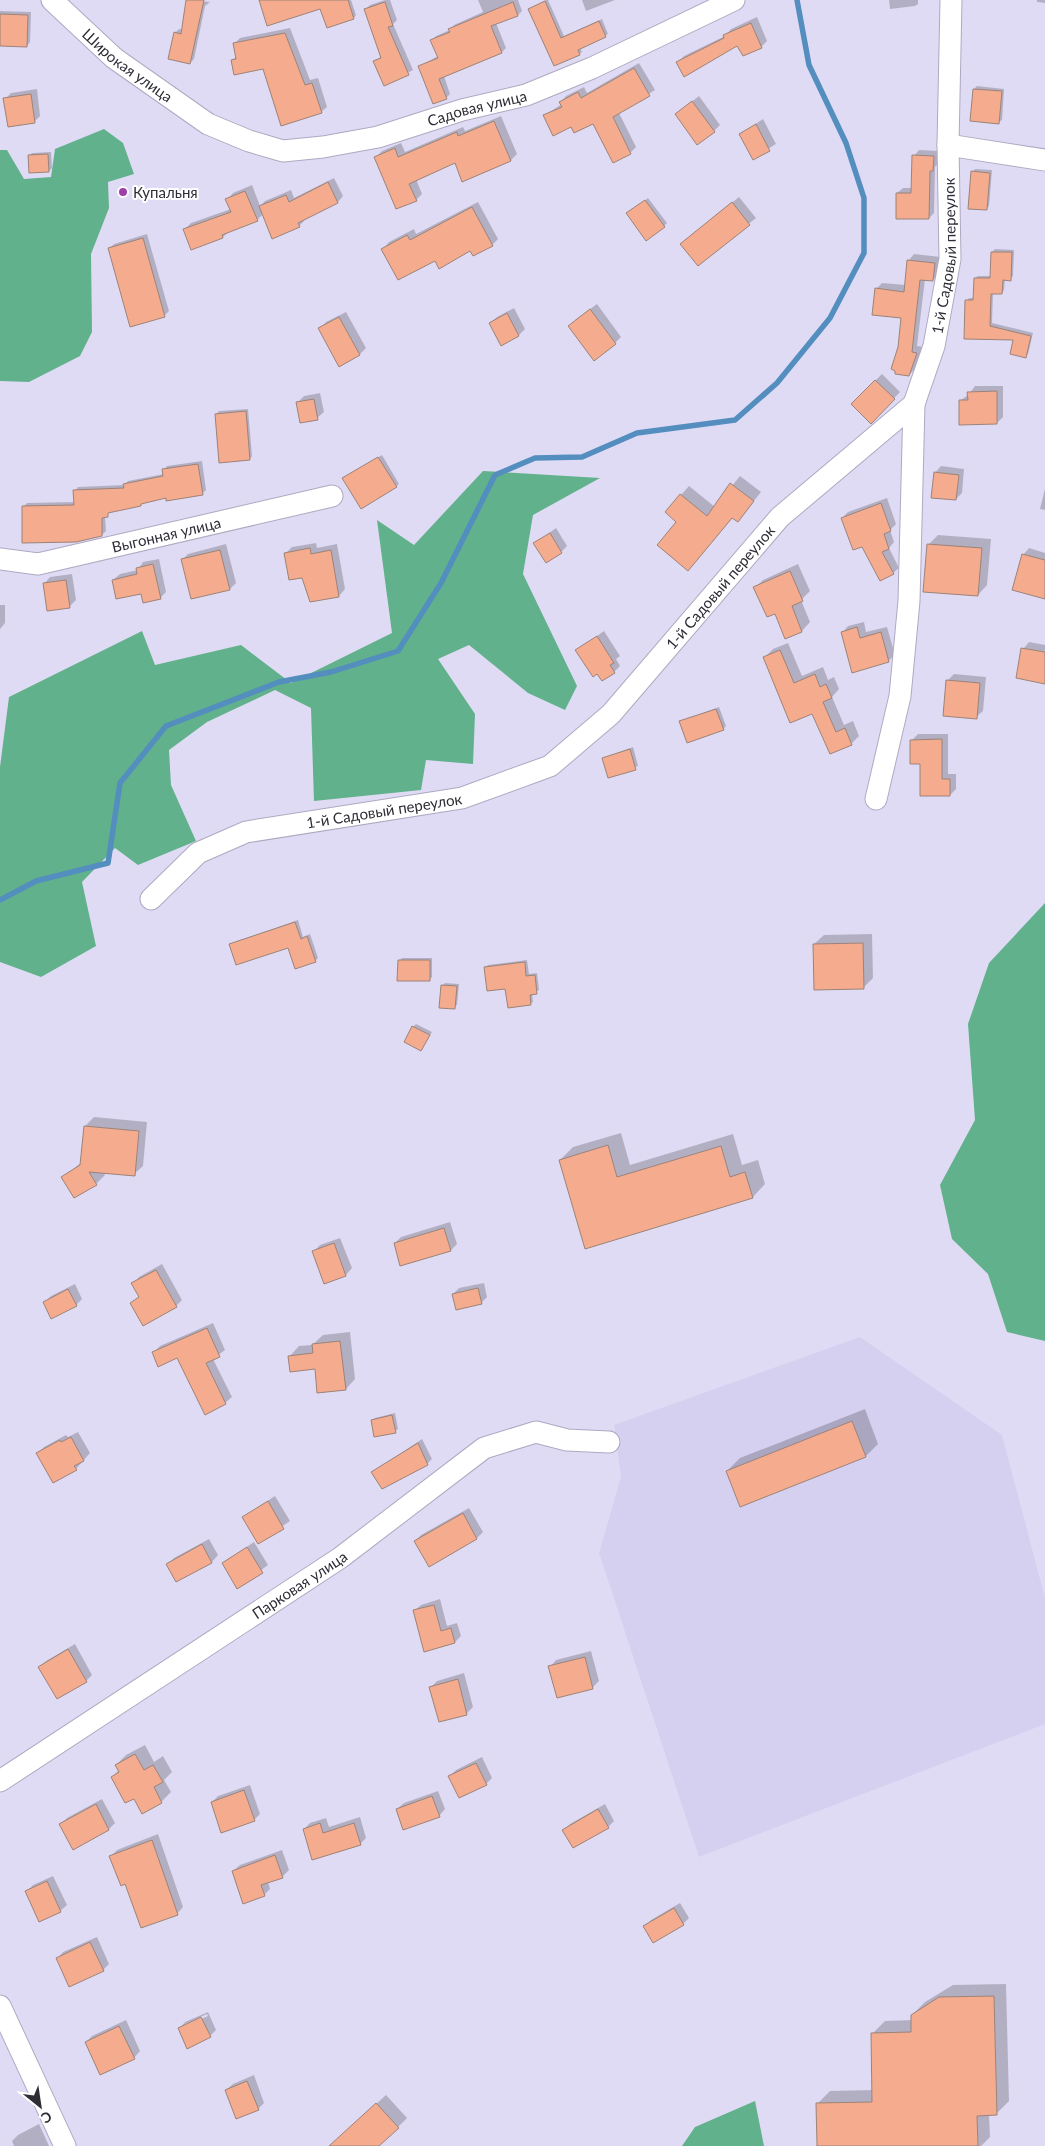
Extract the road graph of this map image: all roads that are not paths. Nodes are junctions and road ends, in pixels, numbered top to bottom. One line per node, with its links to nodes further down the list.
1 (52, 0): 5 (street, Широкая улица)
2 (734, 0): 4 (street, Садовая улица)
3 (951, 0): 6 (street, 1-й Садовый переулок)
4 (698, 8): 5 (street, Садовая улица)
5 (208, 124)
6 (948, 145): 7 (street); 8 (street, 1-й Садовый переулок)
7 (1045, 160)
8 (914, 404): 11 (street); 12 (street, 1-й Садовый переулок)
9 (332, 496): 10 (street, Выгонная улица)
10 (0, 559)
11 (876, 799)
12 (151, 899)
13 (609, 1442): 14 (street, Парковая улица)
14 (0, 1781)
15 (0, 2006): 16 (street)
16 (65, 2146)

